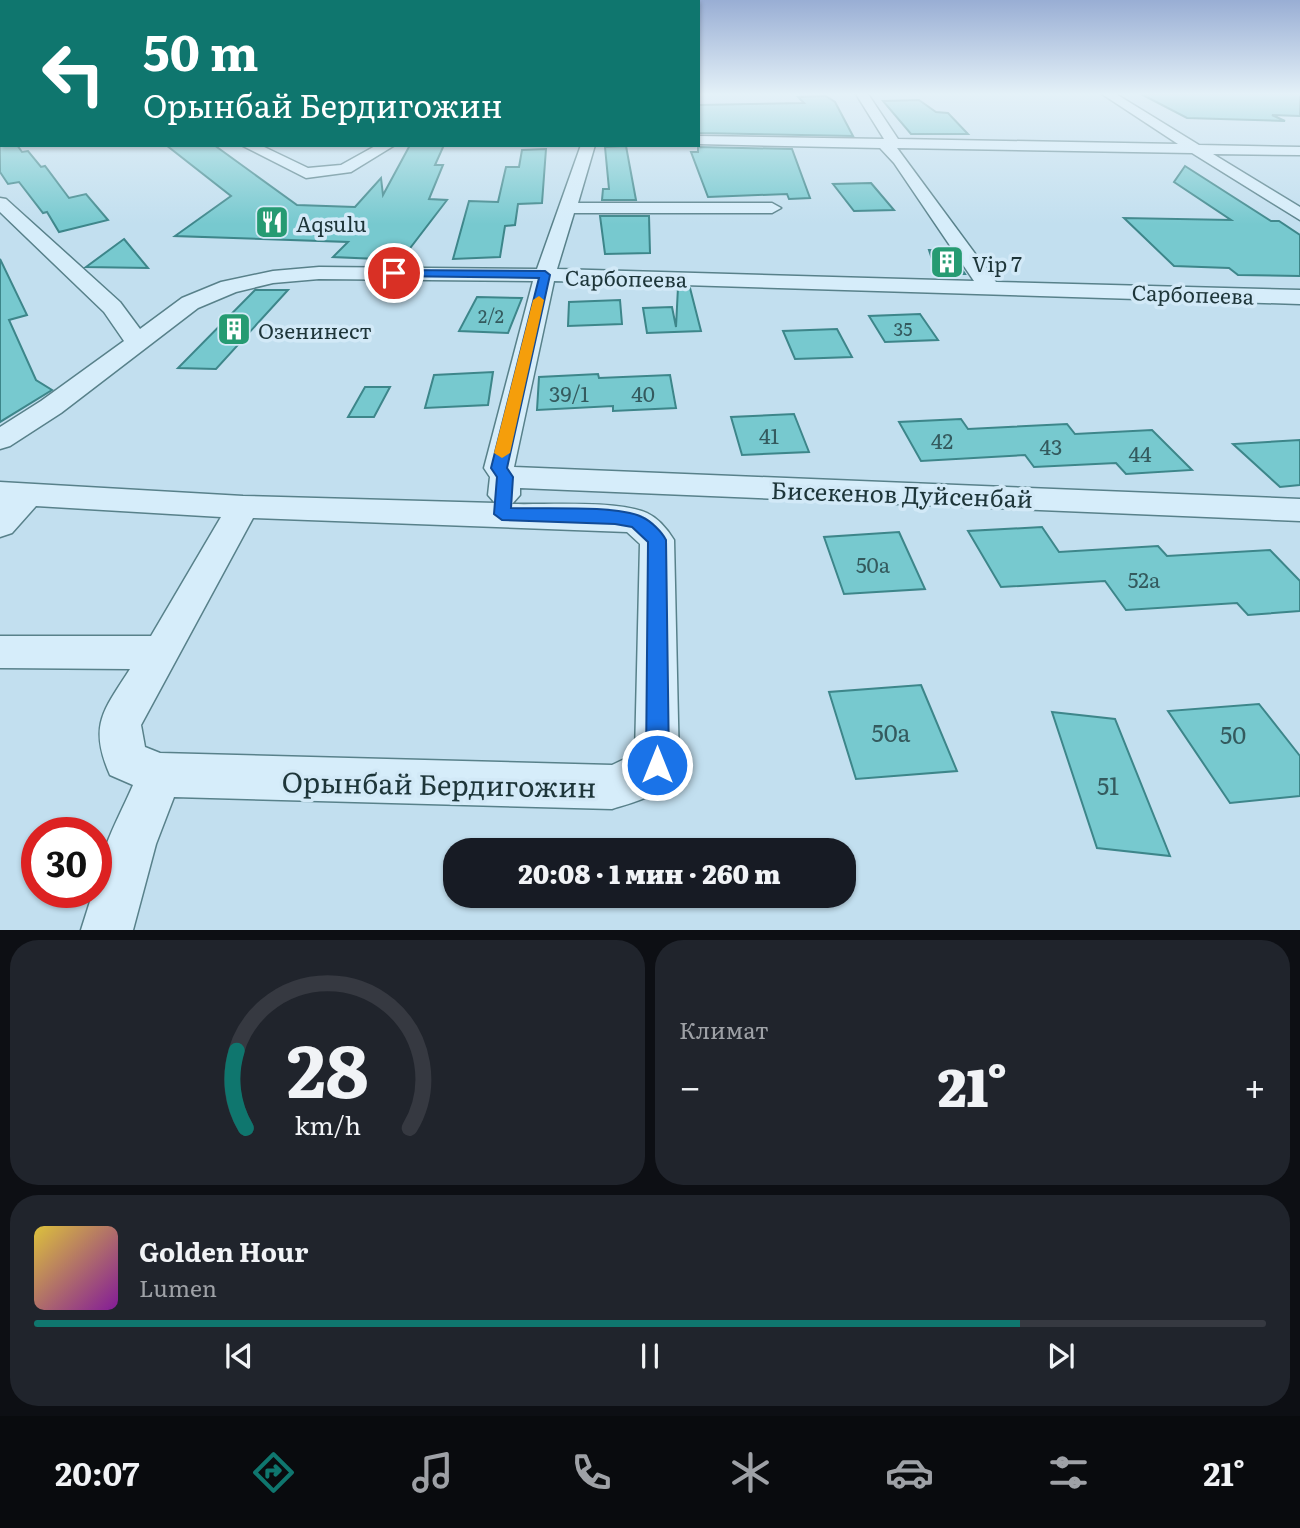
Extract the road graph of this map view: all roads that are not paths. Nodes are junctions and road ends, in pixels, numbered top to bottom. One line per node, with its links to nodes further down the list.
1 (885, 137): 4 (street)
2 (1177, 137): 8 (street)
3 (700, 140): 4 (street)
4 (889, 144): 8 (street); 15 (street)
5 (252, 147): 6 (street)
6 (384, 147)
7 (587, 147): 11 (street)
8 (1195, 149): 9 (street); 13 (street)
9 (1300, 151)
10 (0, 203): 17 (street)
11 (567, 208): 12 (street); 14 (street)
12 (772, 208)
13 (1300, 215)
14 (545, 275): 15 (street, Сарбопеева); 17 (street, Сарбопеева); 20 (street)
15 (988, 286): 16 (street, Сарбопеева)
16 (1300, 296)
17 (137, 342): 18 (street, Сарбопеева)
18 (0, 440)
19 (13, 494): 21 (street, Орынбай Бердигожин); 23 (street)
20 (504, 495): 21 (street, Орынбай Бердигожин); 22 (street, Бисекенов Дуйсенбай); 26 (street, Орынбай Бердигожин)
21 (243, 506): 25 (street)
22 (1300, 510)
23 (0, 525)
24 (0, 652): 25 (street)
25 (162, 653): 26 (street)
26 (160, 775): 27 (street)
27 (107, 929)

